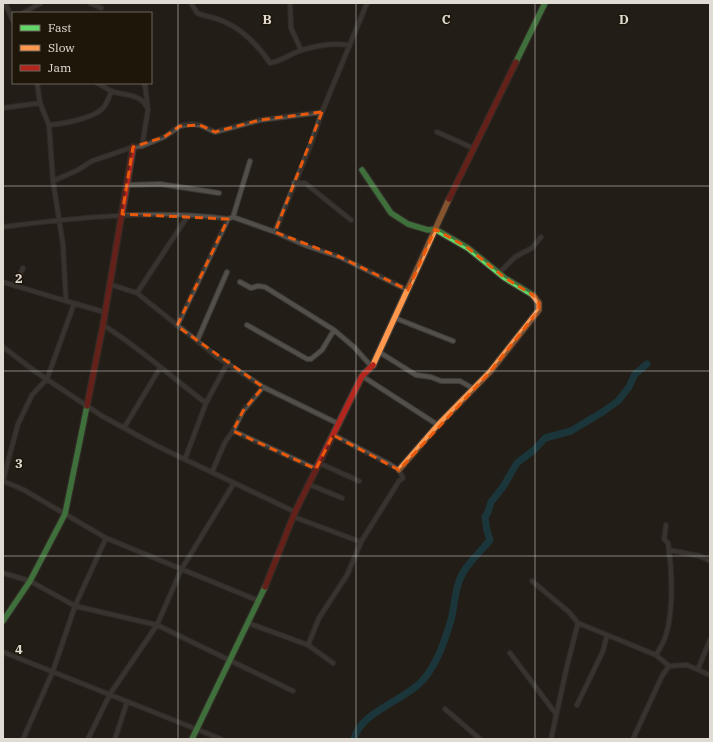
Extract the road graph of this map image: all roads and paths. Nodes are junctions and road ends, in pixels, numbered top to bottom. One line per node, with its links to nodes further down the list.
1 (5, 3): 10 (street)
2 (41, 3): 9 (street)
3 (90, 3): 8 (street)
4 (192, 3): 12 (street)
5 (290, 3): 12 (street)
6 (367, 3): 11 (street)
7 (545, 3): 25 (street)
8 (101, 8)
9 (25, 12)
10 (12, 19)
11 (349, 45): 12 (street); 20 (street)
12 (302, 50)
13 (37, 84): 17 (street)
14 (99, 84): 16 (street)
15 (144, 84): 19 (street)
16 (112, 91): 19 (street); 21 (street)
17 (40, 103): 18 (street); 21 (street)
18 (3, 108)
19 (148, 110): 23 (street)
20 (322, 112): 23 (street); 29 (street)
21 (49, 125): 28 (street)
22 (437, 132): 25 (street)
23 (142, 146): 24 (street)
24 (133, 147): 28 (street); 30 (street)
25 (473, 148): 39 (street)
26 (250, 161): 34 (street)
27 (362, 170): 39 (street)
28 (53, 181): 35 (street)
29 (294, 183): 37 (street); 40 (street)
30 (127, 185): 31 (street); 32 (street)
31 (219, 193)
32 (122, 214): 33 (street); 35 (street); 47 (street)
33 (187, 217): 36 (street); 50 (street)
34 (233, 217): 36 (street); 40 (street)
35 (60, 219): 38 (street); 51 (street)
36 (228, 219): 57 (street)
37 (351, 220)
38 (3, 227)
39 (434, 229): 44 (street); 49 (street)
40 (275, 232): 49 (street)
41 (541, 238): 44 (street)
42 (23, 268): 48 (street)
43 (227, 272): 59 (street)
44 (499, 273): 69 (street)
45 (3, 282): 48 (street)
46 (240, 282): 58 (street)
47 (109, 284): 50 (street); 53 (street)
48 (15, 286): 51 (street)
49 (408, 290): 54 (street)
50 (137, 294): 57 (street)
51 (66, 301): 52 (street)
52 (74, 304): 53 (street); 67 (street)
53 (104, 312): 55 (street)
54 (395, 318): 60 (street); 62 (street)
55 (102, 325): 65 (street); 71 (street)
56 (247, 325): 58 (street)
57 (177, 326): 59 (street)
58 (334, 330): 64 (street)
59 (197, 341): 63 (street)
60 (453, 341)
61 (3, 347): 67 (street)
62 (379, 352): 64 (street); 69 (street)
63 (228, 362): 68 (street); 70 (street)
64 (372, 367): 66 (street)
65 (160, 368): 70 (street); 74 (street)
66 (362, 376): 72 (street); 73 (street)
67 (47, 379): 71 (street); 82 (street)
68 (263, 387): 72 (street); 75 (street)
69 (474, 389): 73 (street)
70 (206, 403): 77 (street)
71 (87, 407): 74 (street); 87 (street)
72 (339, 424): 76 (street)
73 (438, 425): 80 (street)
74 (124, 428): 77 (street)
75 (233, 431): 79 (street); 81 (street)
76 (333, 435): 78 (street); 80 (street)
77 (184, 459): 81 (street)
78 (319, 463): 79 (street); 83 (street)
79 (316, 469): 85 (street)
80 (399, 470): 91 (street)
81 (212, 472): 84 (street)
82 (3, 480): 87 (street)
83 (359, 481)
84 (234, 483): 88 (street); 94 (street)
85 (308, 484): 86 (street); 88 (street)
86 (342, 498)
87 (65, 514): 90 (street); 96 (street)
88 (295, 514): 91 (street); 98 (street)
89 (666, 525): 92 (street)
90 (106, 538): 94 (street); 99 (street)
91 (361, 542): 106 (street)
92 (669, 550): 93 (street); 109 (street)
93 (710, 561)
94 (181, 570): 98 (street); 103 (street)
95 (3, 573): 96 (street)
96 (30, 581): 99 (street); 100 (street)
97 (532, 581): 102 (street)
98 (259, 600): 101 (street)
99 (75, 606): 103 (street); 114 (street)
100 (3, 621)
101 (248, 623): 106 (street); 110 (street)
102 (578, 623): 104 (street); 121 (street)
103 (158, 625): 110 (street); 117 (street)
104 (607, 635): 109 (street); 119 (street)
105 (710, 640): 113 (street)
106 (308, 645): 111 (street)
107 (3, 652): 114 (street)
108 (510, 653): 121 (street)
109 (656, 655): 112 (street)
110 (231, 661): 116 (street); 122 (street)
111 (333, 663)
112 (669, 666): 113 (street); 130 (street)
113 (698, 669): 115 (street)
114 (53, 671): 117 (street); 123 (street)
115 (710, 675)
116 (293, 691)
117 (110, 694): 118 (street); 124 (street)
118 (127, 702): 122 (street); 125 (street)
119 (577, 705)
120 (444, 709): 128 (street)
121 (556, 714): 129 (street)
122 (198, 729): 126 (street); 127 (street)
123 (23, 739)
124 (88, 739)
125 (115, 739)
126 (192, 739)
127 (221, 739)
128 (480, 739)
129 (551, 739)
130 (632, 739)

